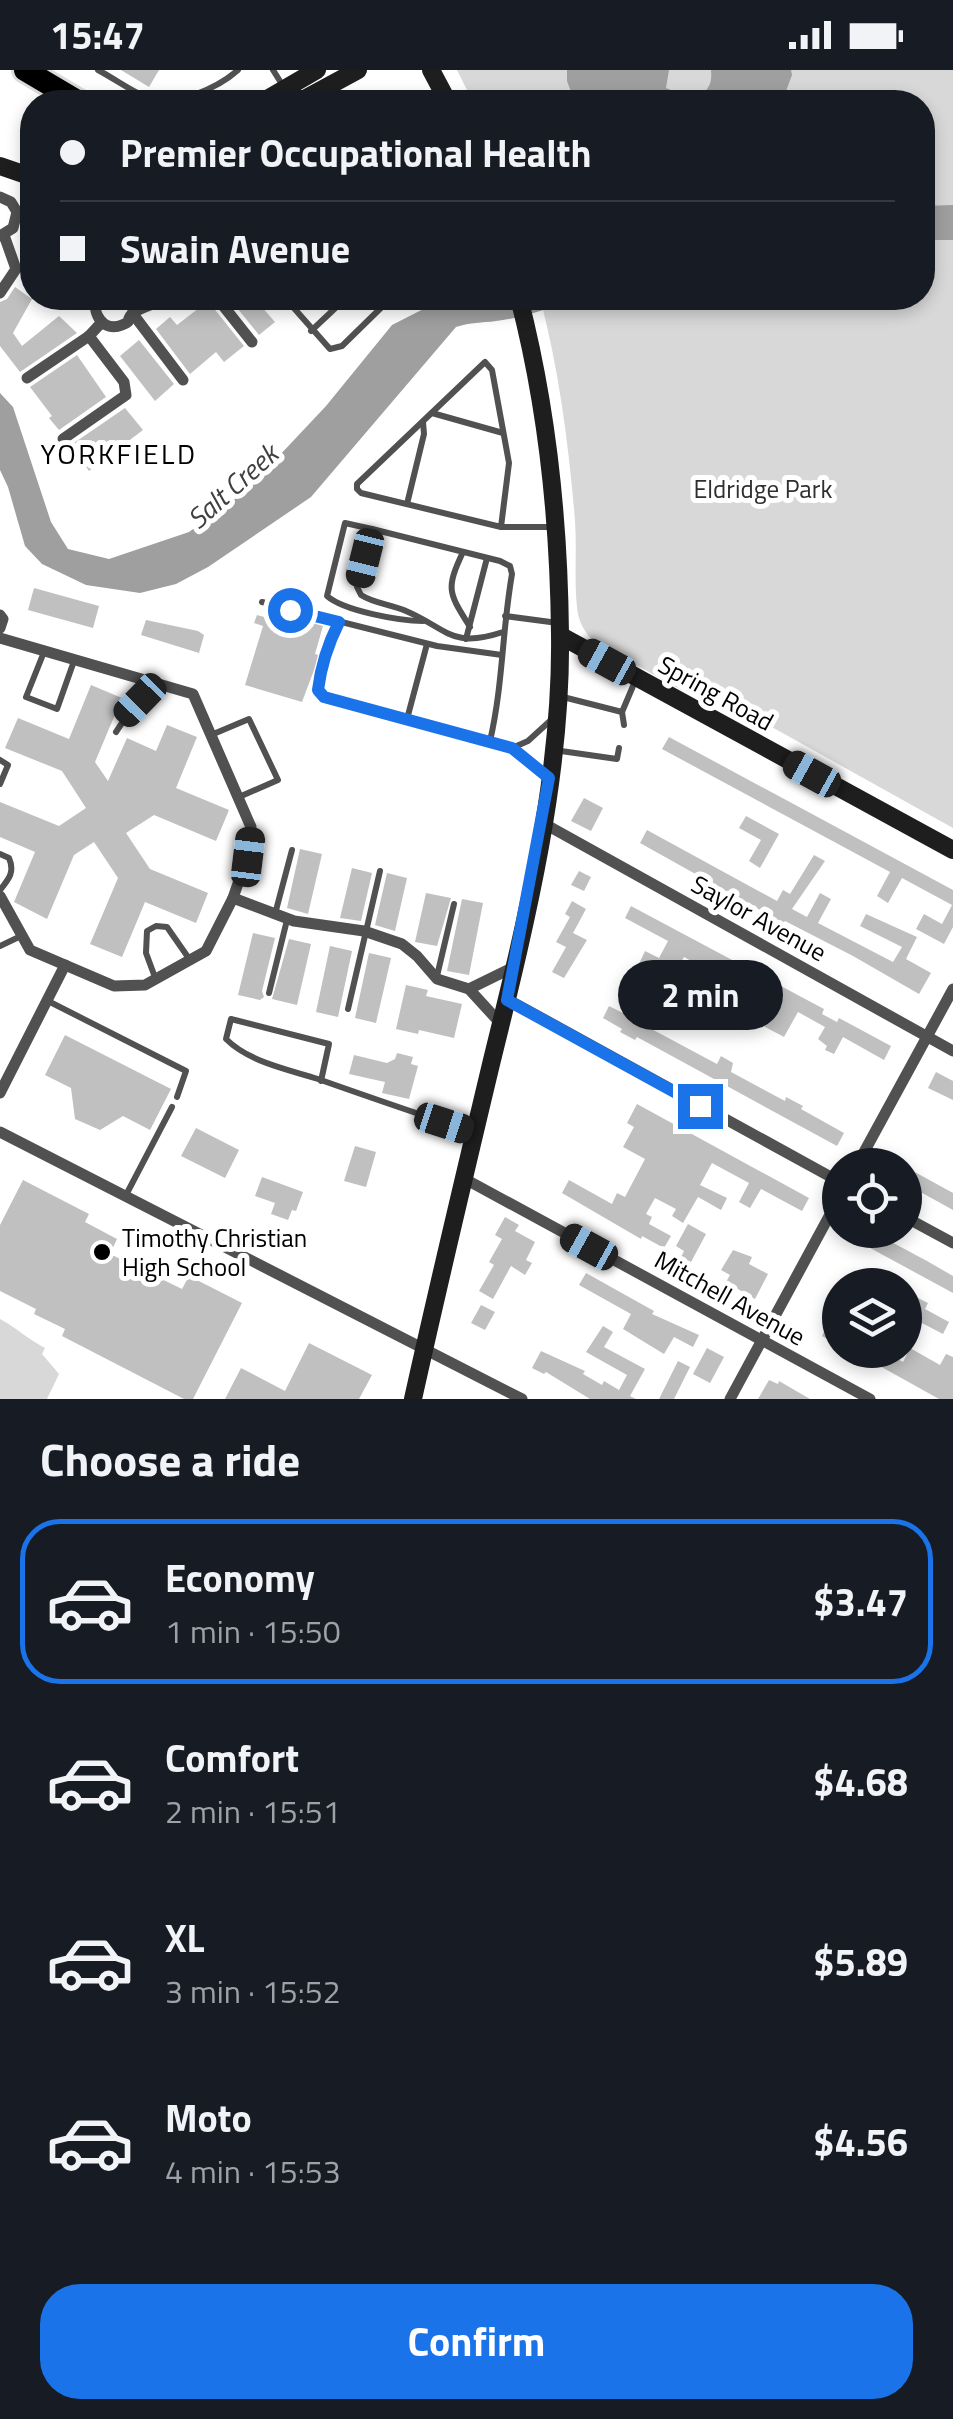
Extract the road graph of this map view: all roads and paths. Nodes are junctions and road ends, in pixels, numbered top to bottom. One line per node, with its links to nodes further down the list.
1 (25, 70): 7 (highway)
2 (98, 70): 8 (lane)
3 (238, 70): 9 (lane)
4 (316, 70): 10 (main road)
5 (358, 70): 6 (main road)
6 (330, 85): 11 (main road); 12 (lane)
7 (59, 90)
8 (134, 90)
9 (207, 90)
10 (299, 90)
11 (315, 90)
12 (327, 90)
13 (0, 197): 14 (street)
14 (17, 212): 15 (street); 16 (street)
15 (20, 213)
16 (2, 235): 17 (street)
17 (0, 293)
18 (95, 310): 26 (street)
19 (131, 310): 26 (street)
20 (136, 310): 31 (street)
21 (227, 310): 29 (street)
22 (295, 310): 27 (lane)
23 (334, 310): 27 (lane)
24 (379, 310): 27 (lane)
25 (522, 310): 38 (main road)
26 (102, 322): 28 (street)
27 (312, 331)
28 (89, 336): 30 (street); 35 (street)
29 (252, 342)
30 (28, 378)
31 (183, 380)
32 (432, 413): 33 (lane); 34 (lane); 34 (lane)
33 (423, 421): 36 (lane); 36 (lane)
34 (503, 433): 37 (lane)
35 (62, 439)
36 (407, 504): 37 (lane)
37 (502, 527): 38 (lane)
38 (554, 527): 49 (main road)
39 (372, 529): 40 (lane); 46 (lane); 46 (lane)
40 (464, 552): 41 (lane); 47 (lane)
41 (487, 558): 44 (lane); 47 (lane)
42 (262, 602): 45 (lane)
43 (0, 614): 48 (street)
44 (504, 616): 49 (lane); 50 (lane)
45 (339, 622): 53 (lane); 62 (lane)
46 (423, 622): 52 (lane)
47 (470, 627): 52 (lane)
48 (0, 628)
49 (560, 630): 57 (main road, Spring Road); 59 (main road)
50 (503, 632): 52 (lane); 55 (lane)
51 (0, 638): 54 (street)
52 (466, 640)
53 (427, 644): 55 (lane); 62 (lane)
54 (44, 651): 56 (street); 56 (lane)
55 (502, 654): 66 (lane)
56 (75, 660): 58 (street)
57 (637, 678): 60 (lane); 76 (main road, Spring Road)
58 (150, 681): 64 (lane); 65 (street)
59 (557, 695): 60 (lane); 61 (main road)
60 (622, 712): 63 (lane)
61 (556, 715): 67 (lane); 69 (main road)
62 (408, 719): 66 (lane)
63 (624, 725)
64 (116, 732)
65 (211, 735): 73 (street); 73 (lane)
66 (490, 740): 67 (lane)
67 (512, 748): 71 (lane)
68 (620, 748): 69 (lane)
69 (553, 749): 71 (main road)
70 (0, 760): 72 (lane)
71 (549, 778): 74 (main road)
72 (0, 784)
73 (238, 798): 80 (street)
74 (542, 824): 88 (main road); 98 (street, Saylor Avenue)
75 (292, 850): 82 (lane)
76 (953, 850)
77 (0, 854): 79 (lane)
78 (380, 871): 83 (lane)
79 (0, 893): 84 (street)
80 (233, 898): 82 (street); 86 (street)
81 (454, 904): 89 (lane)
82 (282, 916): 83 (street); 93 (lane)
83 (367, 932): 89 (street); 96 (lane)
84 (21, 936): 85 (lane); 87 (street)
85 (0, 946)
86 (190, 962): 90 (street); 90 (lane)
87 (65, 965): 90 (street); 94 (street)
88 (514, 967): 92 (street); 95 (main road)
89 (437, 979): 92 (street)
90 (156, 980)
91 (953, 989): 98 (street)
92 (469, 990): 97 (street)
93 (270, 993)
94 (47, 1000): 101 (street); 102 (lane)
95 (507, 1000): 97 (main road); 107 (street)
96 (348, 1009)
97 (501, 1024): 105 (main road)
98 (927, 1037): 99 (street, Saylor Avenue); 106 (street)
99 (953, 1051)
100 (321, 1080): 100 (lane); 105 (lane)
101 (0, 1093)
102 (177, 1097)
103 (172, 1107): 109 (lane)
104 (0, 1132): 109 (street)
105 (474, 1133): 108 (main road)
106 (866, 1148)
107 (822, 1172)
108 (464, 1179): 113 (street, Mitchell Avenue); 114 (main road)
109 (125, 1197): 114 (street)
110 (922, 1227): 112 (street)
111 (822, 1230): 113 (street)
112 (953, 1244)
113 (762, 1342): 117 (street); 118 (street, Mitchell Avenue)
114 (424, 1348): 115 (main road); 116 (street)
115 (413, 1399)
116 (522, 1399)
117 (730, 1399)
118 (870, 1399)

